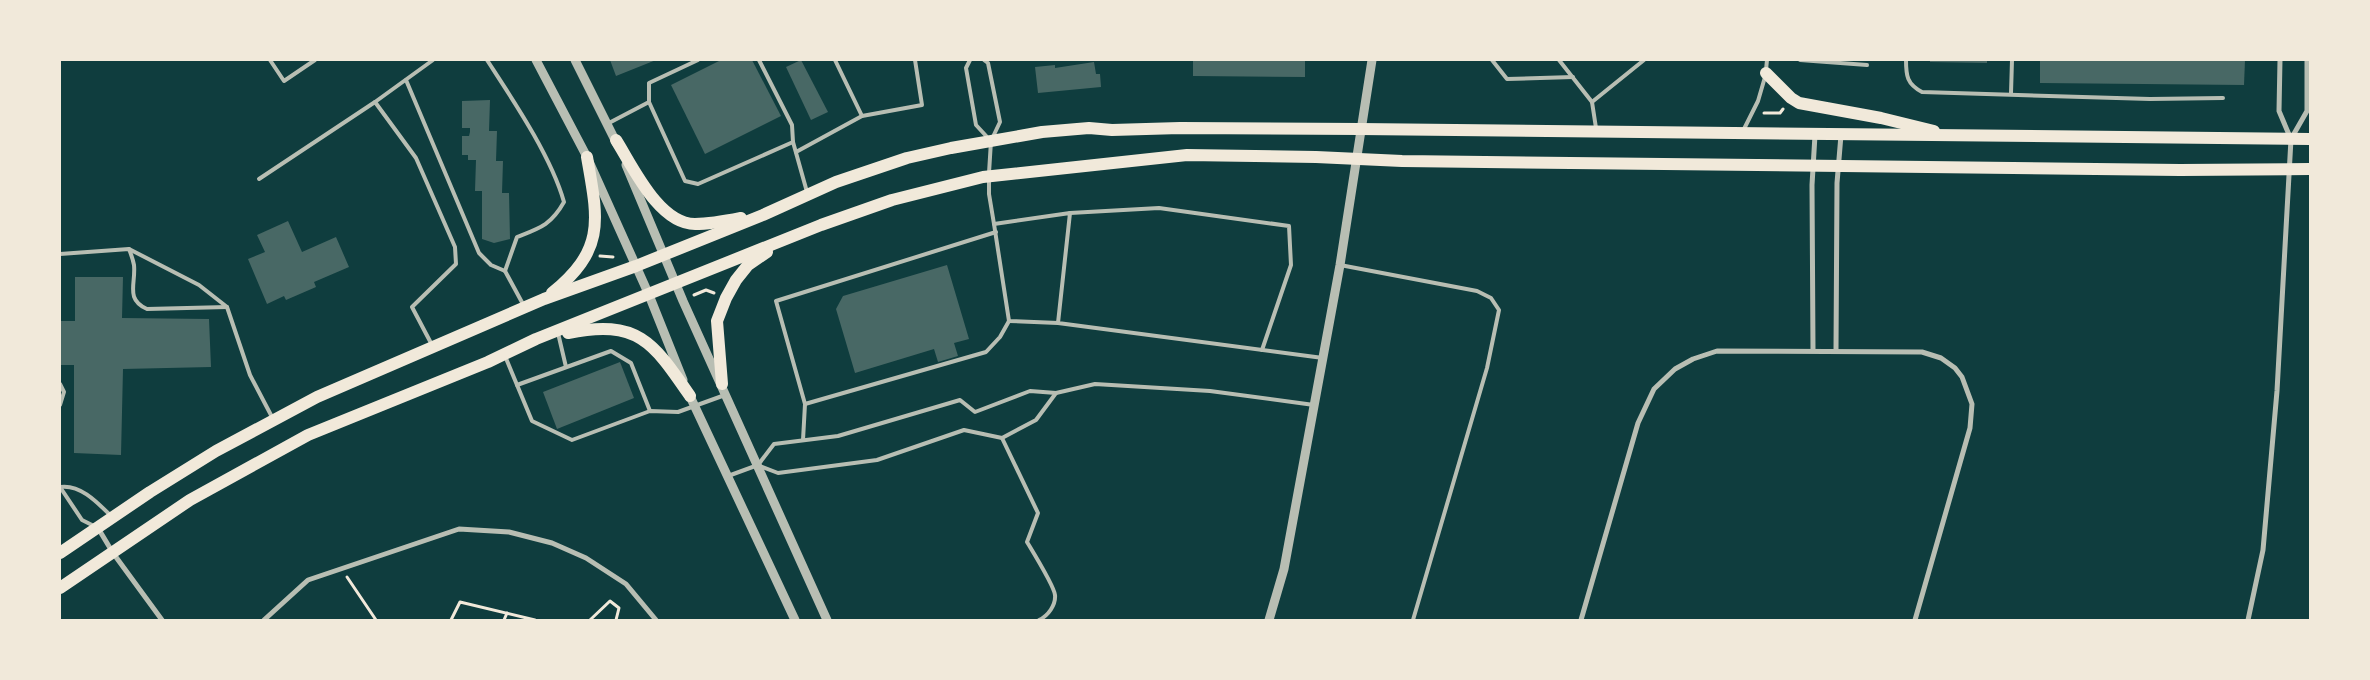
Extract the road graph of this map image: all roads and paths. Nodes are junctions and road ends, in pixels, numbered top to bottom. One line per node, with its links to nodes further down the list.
1 (270, 60): 2 (lane)
2 (315, 60)
3 (433, 60): 25 (lane)
4 (487, 60): 68 (lane)
5 (536, 60): 47 (street)
6 (575, 60): 34 (street)
7 (698, 60): 29 (lane)
8 (759, 60): 45 (lane)
9 (835, 60): 33 (lane)
10 (915, 60): 33 (lane)
11 (970, 60): 44 (lane)
12 (984, 60): 44 (lane)
13 (1372, 60): 35 (street)
14 (1492, 60): 24 (lane)
15 (1559, 60): 24 (lane)
16 (1644, 60): 30 (lane)
17 (1800, 60): 22 (lane)
18 (1906, 60): 26 (lane)
19 (2012, 60): 26 (lane)
20 (2280, 60): 41 (street)
21 (2307, 60): 41 (street)
22 (1867, 65)
23 (1766, 66): 37 (lane); 40 (main road)
24 (1573, 77): 30 (lane)
25 (406, 80): 28 (lane); 68 (lane)
26 (2011, 94): 27 (lane)
27 (2222, 98)
28 (375, 102): 54 (lane); 79 (lane)
29 (649, 102): 34 (lane); 45 (lane)
30 (1592, 102): 36 (lane)
31 (1786, 104): 32 (path)
32 (1761, 113)
33 (862, 116): 46 (lane)
34 (607, 124): 43 (street)
35 (1360, 129): 36 (main road); 44 (main road); 48 (street)
36 (1597, 133): 37 (main road)
37 (1741, 134): 38 (main road)
38 (1815, 135): 39 (main road); 49 (street)
39 (1841, 135): 40 (main road); 50 (street)
40 (1953, 136): 41 (main road)
41 (2291, 139): 42 (main road); 51 (street)
42 (2310, 139)
43 (616, 140): 57 (main road); 64 (street)
44 (991, 141): 53 (lane); 55 (main road)
45 (793, 142): 46 (lane)
46 (796, 152): 55 (lane)
47 (587, 157): 67 (street); 73 (main road)
48 (1356, 159): 49 (main road); 53 (main road); 66 (street)
49 (1814, 166): 50 (main road); 81 (street)
50 (1839, 166): 51 (main road); 82 (street)
51 (2289, 169): 52 (main road); 124 (street)
52 (2310, 169)
53 (989, 176): 58 (lane); 60 (main road)
54 (259, 179)
55 (808, 195): 57 (main road)
56 (1070, 213): 58 (lane); 77 (lane); 80 (lane)
57 (763, 215): 64 (main road)
58 (994, 224): 59 (lane)
59 (996, 232): 76 (lane); 91 (lane)
60 (782, 241): 69 (main road); 88 (main road)
61 (129, 249): 62 (lane); 74 (lane); 74 (lane)
62 (60, 254)
63 (592, 254): 65 (path)
64 (663, 254): 67 (main road); 69 (street)
65 (616, 255)
66 (1340, 265): 84 (street); 121 (lane)
67 (636, 266): 71 (street); 73 (main road)
68 (505, 270): 75 (lane)
69 (676, 284): 71 (main road); 88 (street)
70 (717, 294): 72 (path)
71 (649, 295): 78 (main road); 90 (street)
72 (694, 295)
73 (544, 299): 75 (main road)
74 (228, 307): 95 (lane)
75 (525, 307): 79 (main road)
76 (1010, 321): 77 (lane); 91 (lane)
77 (1058, 323): 80 (lane)
78 (558, 333): 83 (main road); 85 (lane); 90 (main road)
79 (433, 347): 95 (main road)
80 (1262, 350): 84 (lane)
81 (1813, 350): 82 (street); 122 (street)
82 (1836, 350): 123 (street)
83 (504, 354): 87 (lane); 104 (main road)
84 (1323, 358): 93 (street)
85 (566, 367): 87 (lane); 94 (lane)
86 (60, 384): 92 (lane)
87 (517, 385): 94 (lane)
88 (724, 389): 90 (lane); 98 (street)
89 (1056, 393): 93 (lane); 96 (lane); 97 (lane)
90 (692, 401): 94 (lane); 99 (street)
91 (805, 404): 97 (lane)
92 (60, 405)
93 (1314, 405): 120 (street)
94 (650, 411)
95 (273, 419): 101 (main road)
96 (1002, 438): 98 (lane); 119 (lane)
97 (803, 440): 98 (lane)
98 (758, 465): 99 (lane); 118 (street)
99 (727, 476): 117 (street)
100 (60, 487): 101 (lane); 102 (lane)
101 (112, 517): 102 (main road)
102 (97, 528): 103 (main road); 104 (street)
103 (60, 553)
104 (113, 553): 106 (main road); 108 (street)
105 (342, 569): 109 (street); 110 (path); 116 (street)
106 (60, 588)
107 (507, 613): 111 (path); 112 (path); 113 (path)
108 (162, 620)
109 (264, 620)
110 (376, 620)
111 (451, 620)
112 (504, 620)
113 (536, 620)
114 (590, 620): 115 (path)
115 (616, 620)
116 (656, 620)
117 (795, 620)
118 (827, 620)
119 (1039, 620)
120 (1269, 620)
121 (1413, 620)
122 (1581, 620)
123 (1915, 620)
124 (2248, 620)

